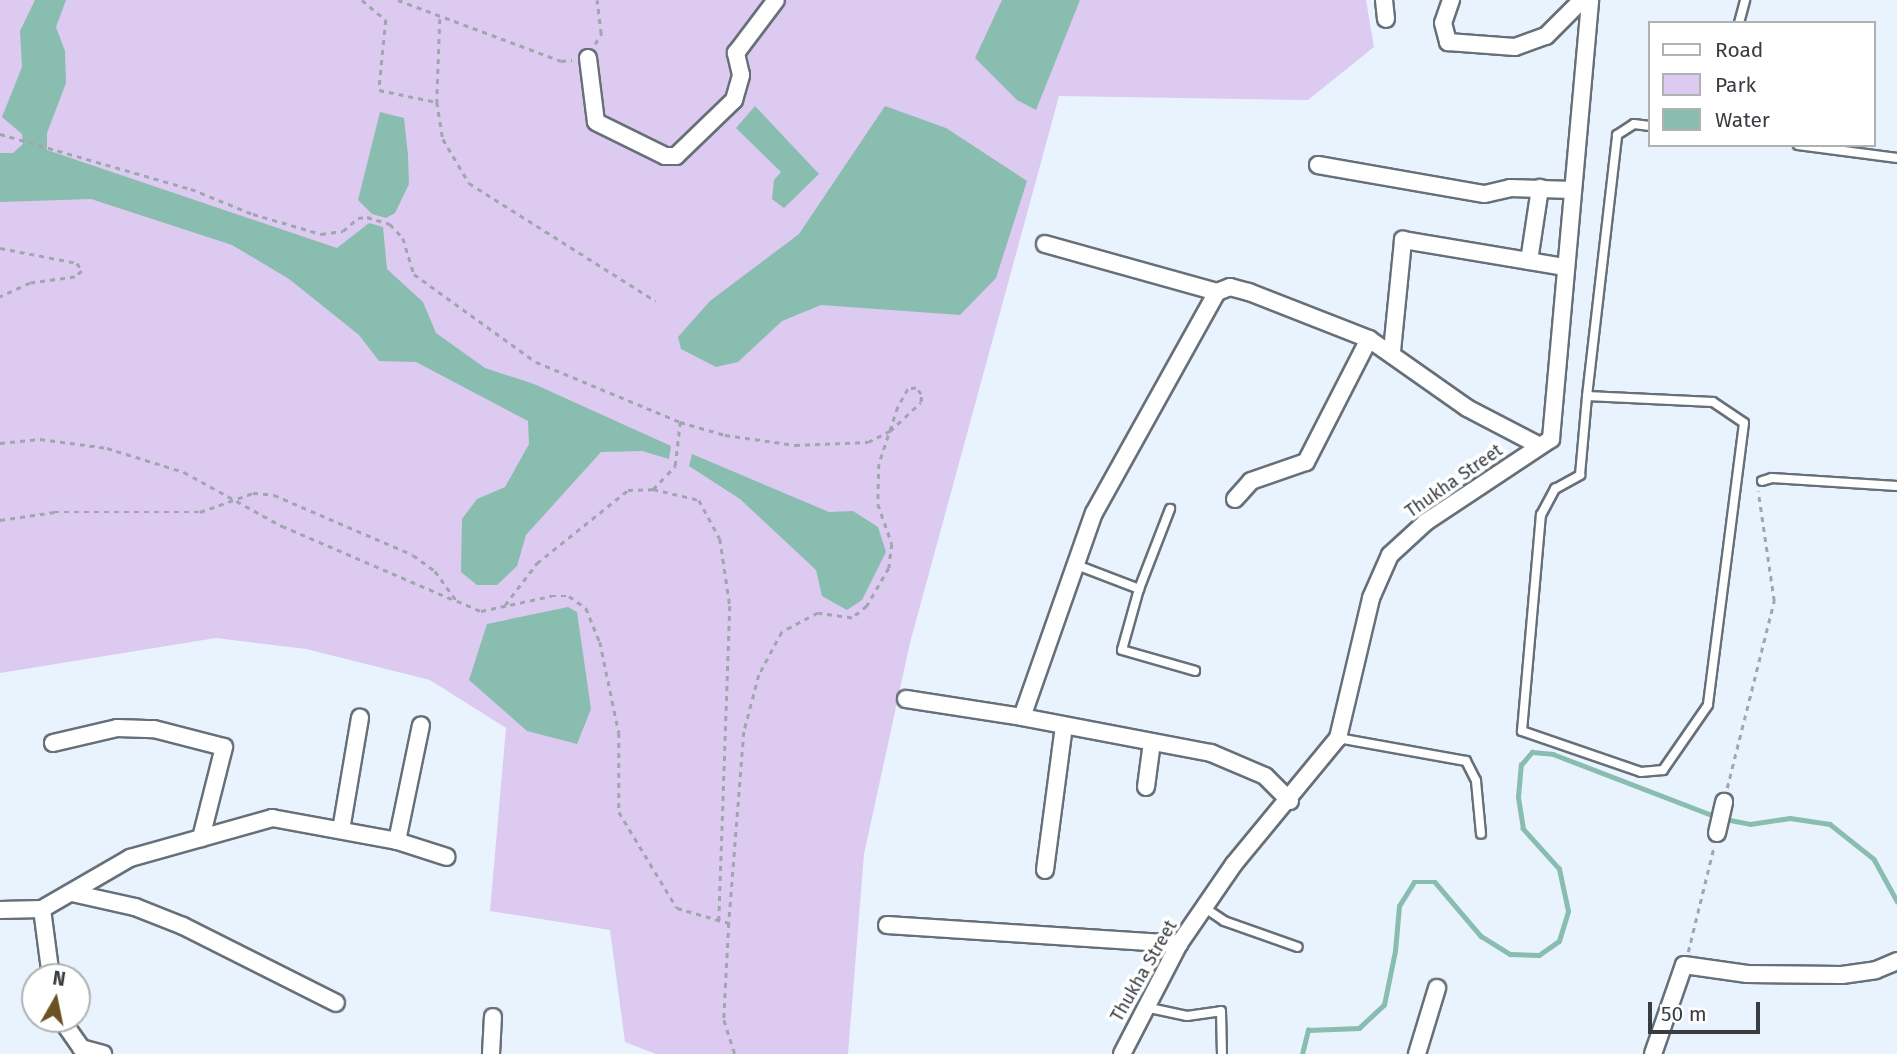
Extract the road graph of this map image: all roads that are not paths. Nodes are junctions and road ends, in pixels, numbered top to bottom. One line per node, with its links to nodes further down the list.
1 (776, 0): 9 (street)
2 (1384, 0): 7 (street)
3 (1451, 0): 4 (street)
4 (1582, 0)
5 (1590, 0): 15 (street, Thukha Street)
6 (1745, 0): 8 (lane)
7 (1386, 19)
8 (1740, 21)
9 (588, 58)
10 (1648, 126): 22 (lane)
11 (1813, 147): 12 (lane)
12 (1897, 158)
13 (1318, 165): 14 (street)
14 (1540, 188): 15 (street); 17 (street)
15 (1572, 190): 18 (street, Thukha Street)
16 (1045, 244): 19 (street)
17 (1529, 261): 18 (street); 21 (street)
18 (1565, 267): 23 (street, Thukha Street)
19 (1217, 292): 20 (street); 28 (street)
20 (1369, 339): 21 (street); 26 (street)
21 (1392, 351): 23 (street)
22 (1587, 396): 22 (lane)
23 (1540, 446): 36 (street, Thukha Street)
24 (1762, 481): 25 (lane)
25 (1897, 486)
26 (1235, 499)
27 (1170, 509): 29 (lane)
28 (1074, 564): 29 (lane); 32 (street)
29 (1139, 589): 30 (lane)
30 (1195, 671)
31 (906, 699): 32 (street)
32 (1022, 717): 35 (street)
33 (360, 718): 42 (street)
34 (421, 725): 46 (street)
35 (1063, 726): 37 (street); 48 (street)
36 (1338, 738): 40 (street, Thukha Street); 44 (lane)
37 (1152, 741): 39 (street); 40 (street)
38 (53, 743): 45 (street)
39 (1146, 788)
40 (1290, 801): 50 (street, Thukha Street)
41 (1724, 802): 43 (street)
42 (341, 830): 45 (street); 46 (street)
43 (1717, 833)
44 (1481, 834)
45 (201, 838): 49 (street)
46 (397, 841): 47 (street)
47 (447, 857)
48 (1045, 870)
49 (72, 893): 51 (street); 59 (street)
50 (1205, 908): 54 (street, Thukha Street); 55 (lane)
51 (42, 909): 52 (street); 57 (street)
52 (0, 910)
53 (887, 925): 54 (street)
54 (1179, 944): 60 (street, Thukha Street)
55 (1298, 947)
56 (1897, 961): 71 (street)
57 (49, 963)
58 (1437, 988): 70 (street)
59 (336, 1003)
60 (1145, 1007): 68 (street, Thukha Street); 69 (lane)
61 (493, 1017): 66 (street)
62 (66, 1033): 64 (street)
63 (70, 1033): 65 (street)
64 (74, 1054)
65 (103, 1054)
66 (491, 1054): 67 (street)
67 (499, 1054)
68 (1122, 1054)
69 (1223, 1054)
70 (1417, 1054)
71 (1653, 1054)

